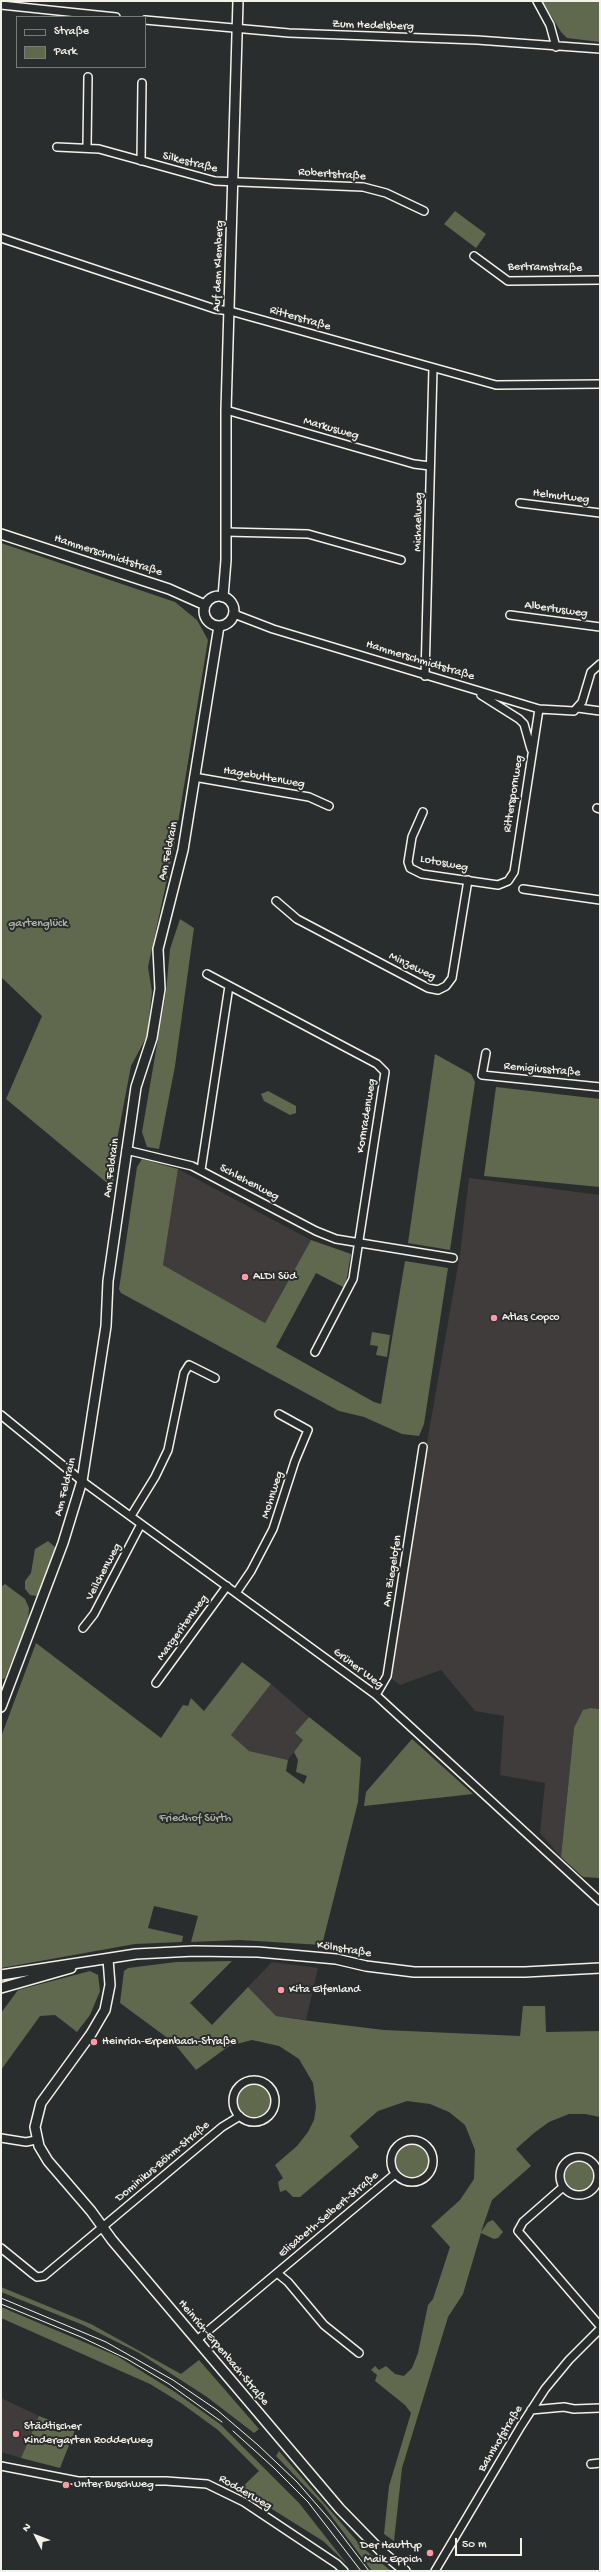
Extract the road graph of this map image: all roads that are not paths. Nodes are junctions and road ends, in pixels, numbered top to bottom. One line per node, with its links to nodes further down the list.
1 (238, 1): 6 (street, Auf dem Klemberg)
2 (537, 1): 7 (street)
3 (1, 5): 4 (street)
4 (106, 16)
5 (146, 20): 6 (street, Zum Hedelsberg)
6 (238, 30): 7 (street, Zum Hedelsberg); 14 (street, Auf dem Klemberg)
7 (556, 47): 8 (street, Zum Hedelsberg)
8 (600, 49)
9 (88, 77): 11 (street)
10 (142, 83): 13 (street)
11 (87, 146): 12 (street, Silkestraße); 13 (street, Silkestraße)
12 (57, 147)
13 (141, 161): 14 (street, Silkestraße)
14 (234, 183): 15 (street, Robertstraße); 19 (street, Auf dem Klemberg)
15 (424, 211)
16 (1, 238): 19 (street, Ritterstraße)
17 (474, 256): 18 (street, Bertramstraße)
18 (600, 280)
19 (230, 311): 20 (street, Ritterstraße); 22 (street, Auf dem Klemberg)
20 (433, 368): 21 (street, Ritterstraße); 23 (street, Michaelweg)
21 (600, 384)
22 (226, 410): 23 (street, Markusweg); 26 (street, Auf dem Klemberg)
23 (430, 466): 36 (street, Michaelweg)
24 (520, 503): 25 (street, Helmutweg)
25 (600, 513)
26 (226, 532): 28 (street); 29 (street, Auf dem Klemberg)
27 (1, 534): 30 (street, Hammerschmidtstraße)
28 (401, 560)
29 (223, 596): 30 (street); 31 (street)
30 (205, 605): 33 (street)
31 (234, 614): 33 (street); 36 (street, Hammerschmidtstraße)
32 (510, 615): 34 (street, Albertusweg)
33 (219, 626): 42 (street, Am Feldrain)
34 (600, 627)
35 (600, 664): 38 (street)
36 (425, 676): 37 (street, Hammerschmidtstraße)
37 (476, 691): 39 (street, Hammerschmidtstraße); 41 (street)
38 (578, 708): 39 (street, Hammerschmidtstraße); 40 (street, Hammerschmidtstraße)
39 (539, 709): 41 (street, Ritterspornweg)
40 (600, 711)
41 (532, 751): 46 (street, Ritterspornweg)
42 (194, 777): 43 (street, Hagebuttenweg); 54 (street, Am Feldrain)
43 (329, 806)
44 (423, 812): 45 (street, Lotosweg)
45 (468, 880): 46 (street, Lotosweg); 49 (street, Minzeweg)
46 (508, 881)
47 (523, 889): 48 (street)
48 (600, 900)
49 (276, 901)
50 (207, 974): 51 (street, Kornradenweg)
51 (229, 986): 55 (street); 56 (street, Kornradenweg)
52 (486, 1053): 53 (street, Remigiusstraße)
53 (600, 1087)
54 (126, 1150): 55 (street, Schlehenweg); 63 (street, Am Feldrain)
55 (201, 1170): 56 (street, Schlehenweg)
56 (358, 1244): 57 (street, Schlehenweg); 58 (street)
57 (453, 1258)
58 (315, 1352)
59 (215, 1378): 64 (street)
60 (1, 1414): 63 (street, Grüner Weg)
61 (279, 1414): 67 (street, Mohnweg)
62 (423, 1446): 70 (street, Am Ziegelofen)
63 (82, 1481): 64 (street, Grüner Weg); 71 (street, Am Feldrain)
64 (131, 1516): 65 (street, Grüner Weg)
65 (141, 1524): 66 (street, Grüner Weg); 68 (street, Veilchenweg)
66 (227, 1586): 67 (street, Grüner Weg); 69 (street, Margeritenweg)
67 (236, 1593): 70 (street, Grüner Weg)
68 (84, 1628)
69 (156, 1683)
70 (376, 1695): 72 (street, Grüner Weg)
71 (1, 1707)
72 (600, 1901)
73 (108, 1959): 74 (street, Kölnstraße); 75 (street, Kölnstraße); 80 (street)
74 (85, 1963): 76 (street, Kölnstraße); 77 (street, Kölnstraße)
75 (600, 1968)
76 (1, 1975)
77 (1, 1988)
78 (240, 2116): 78 (street); 83 (street, Dominikus-Böhm-Straße)
79 (1, 2138): 80 (street)
80 (36, 2140): 83 (street, Heinrich-Erpenbach-Straße)
81 (395, 2174): 81 (street, Elisabeth-Selbert-Straße); 85 (street, Elisabeth-Selbert-Straße)
82 (563, 2186): 82 (street); 86 (street)
83 (103, 2228): 84 (street, Dominikus-Böhm-Straße); 88 (street, Heinrich-Erpenbach-Straße)
84 (1, 2248)
85 (277, 2272): 88 (street, Elisabeth-Selbert-Straße); 89 (street, Elisabeth-Selbert-Straße)
86 (600, 2326)
87 (600, 2330): 91 (street, Bahnhofstraße)
88 (197, 2340): 96 (street, Heinrich-Erpenbach-Straße)
89 (359, 2353)
90 (600, 2408): 91 (street)
91 (531, 2410): 97 (street, Bahnhofstraße)
92 (600, 2463): 93 (street)
93 (591, 2464)
94 (1, 2466): 95 (street, Rodderweg)
95 (344, 2571)
96 (405, 2571)
97 (436, 2571)

